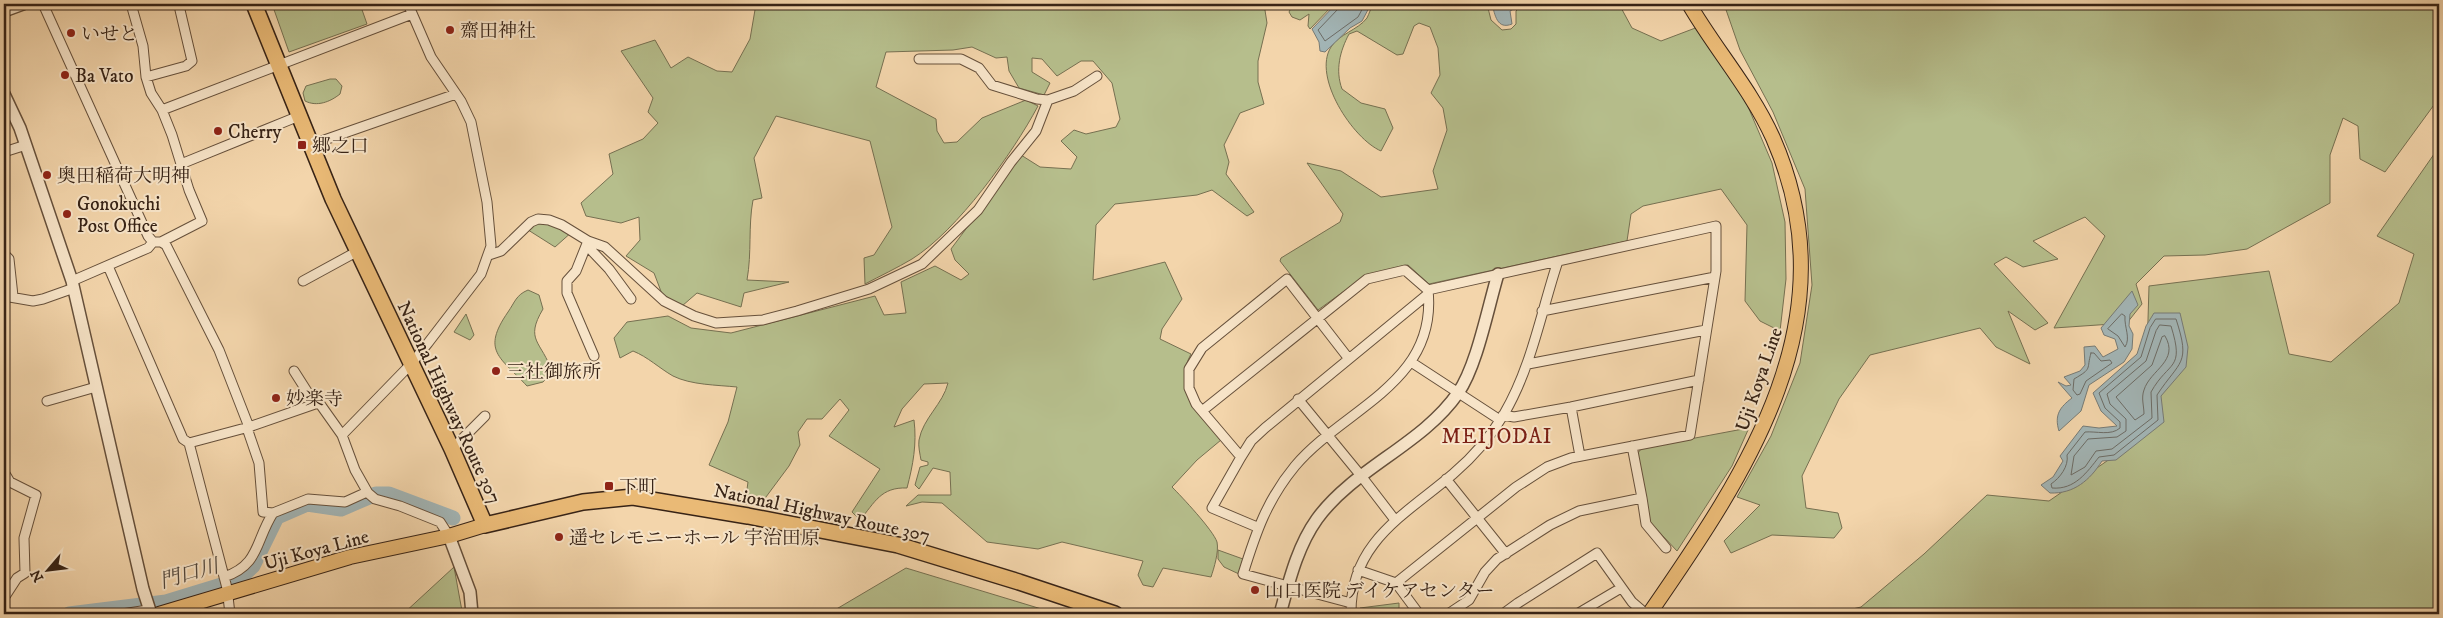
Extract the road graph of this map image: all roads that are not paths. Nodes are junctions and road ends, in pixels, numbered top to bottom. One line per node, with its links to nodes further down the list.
1 (23, 4): 8 (street)
2 (43, 4): 24 (street)
3 (131, 4): 13 (street)
4 (254, 4): 11 (highway, National Highway Route 307)
5 (408, 4): 9 (street)
6 (1689, 4): 95 (main road, Uji Koya Line)
7 (180, 10): 13 (street)
8 (4, 11)
9 (412, 14): 11 (street); 15 (street)
10 (919, 59): 16 (street)
11 (278, 65): 17 (street); 18 (highway, National Highway Route 307)
12 (1097, 76): 16 (street)
13 (146, 77): 17 (street)
14 (4, 94): 20 (street)
15 (456, 94): 19 (street); 27 (street)
16 (1048, 100): 23 (street)
17 (162, 110): 22 (street)
18 (299, 116): 19 (highway, National Highway Route 307); 22 (street)
19 (310, 144): 25 (highway, National Highway Route 307)
20 (26, 145): 21 (street); 33 (street)
21 (4, 152)
22 (181, 164): 24 (street)
23 (588, 241): 27 (street); 36 (street); 40 (street)
24 (157, 242): 29 (street); 56 (street)
25 (358, 251): 32 (street); 43 (highway, National Highway Route 307)
26 (4, 254): 35 (street)
27 (489, 255): 43 (street)
28 (1558, 261): 30 (street); 31 (street); 37 (street)
29 (108, 266): 33 (street); 59 (street)
30 (1498, 274): 34 (street); 48 (street)
31 (1715, 277): 37 (street); 39 (street)
32 (303, 281)
33 (73, 285): 35 (street); 47 (street)
34 (1428, 292): 38 (street); 41 (street); 42 (street)
35 (8, 296)
36 (631, 299)
37 (1542, 311): 44 (street)
38 (1317, 320): 41 (street); 53 (street); 53 (street)
39 (1706, 330): 44 (street); 46 (street)
40 (594, 356)
41 (1349, 359): 49 (street)
42 (1411, 362): 48 (street); 58 (street)
43 (411, 364): 57 (street); 61 (highway, National Highway Route 307)
44 (1528, 364): 55 (street)
45 (294, 371): 51 (street)
46 (1699, 380): 52 (street); 60 (street)
47 (96, 387): 50 (street); 84 (street)
48 (1459, 393): 55 (street); 65 (street)
49 (1298, 399): 58 (street); 63 (street)
50 (47, 401)
51 (315, 404): 56 (street); 57 (street)
52 (1571, 407): 55 (street); 62 (street)
53 (1202, 411): 63 (street)
54 (485, 416): 61 (street)
55 (1502, 418): 66 (street)
56 (248, 428): 59 (street); 69 (street)
57 (342, 435): 67 (street)
58 (1328, 436): 65 (street); 73 (street)
59 (189, 443): 79 (street)
60 (1632, 446): 62 (street); 68 (street)
61 (452, 449): 72 (highway, National Highway Route 307)
62 (1580, 456): 70 (street)
63 (1241, 457): 73 (street)
64 (4, 472): 82 (street)
65 (1362, 477): 71 (street); 80 (street)
66 (1446, 479): 70 (street); 71 (street)
67 (370, 495): 69 (street); 74 (street)
68 (1642, 498): 75 (street); 76 (street)
69 (272, 513): 79 (street)
70 (1476, 518): 76 (street); 78 (street)
71 (1395, 520): 77 (street)
72 (485, 525): 74 (main road, Uji Koya Line); 88 (highway, National Highway Route 307)
73 (1258, 527): 80 (street)
74 (449, 536): 79 (main road, Uji Koya Line); 87 (street)
75 (1666, 548)
76 (1506, 554): 92 (street)
77 (1358, 570): 78 (street); 83 (street)
78 (1396, 583): 91 (street)
79 (226, 584): 84 (main road, Uji Koya Line); 86 (street)
80 (1288, 586): 83 (street); 89 (street)
81 (1621, 588): 93 (street); 94 (street); 95 (street)
82 (4, 598)
83 (1351, 603): 90 (street)
84 (153, 613): 85 (street)
85 (122, 614)
86 (230, 614)
87 (472, 614)
88 (1115, 614)
89 (1280, 614)
90 (1351, 614)
91 (1419, 614)
92 (1448, 614)
93 (1503, 614)
94 (1577, 614)
95 (1648, 614)

